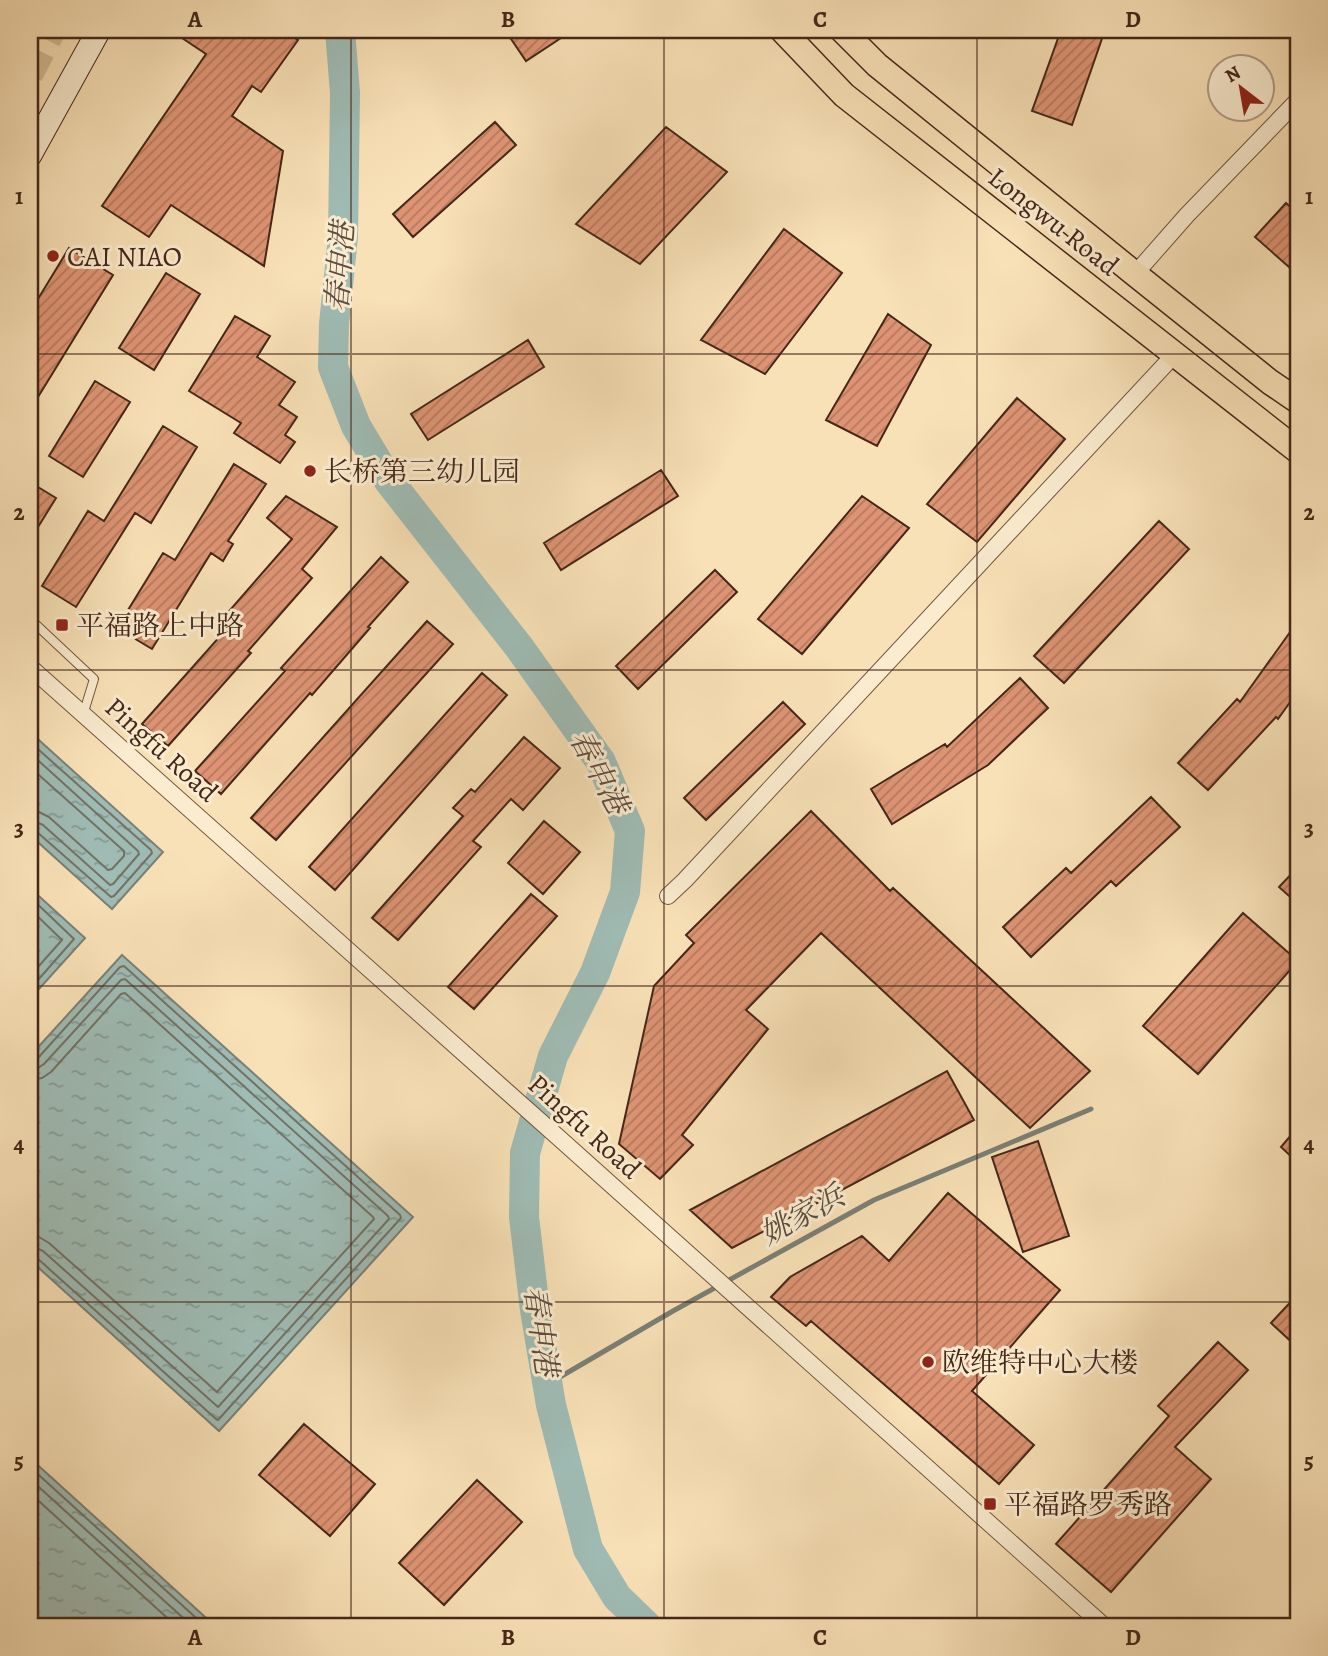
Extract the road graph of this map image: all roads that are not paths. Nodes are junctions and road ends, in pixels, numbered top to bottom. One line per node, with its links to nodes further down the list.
1 (99, 30): 5 (main road)
2 (782, 30): 7 (main road, Longwu Road)
3 (842, 30): 6 (main road, Longwu Road)
4 (1298, 100): 6 (street)
5 (30, 155)
6 (1135, 274): 8 (main road, Longwu Road)
7 (1175, 354): 9 (main road, Longwu Road); 13 (street)
8 (1298, 401)
9 (1298, 451)
10 (30, 619): 12 (lane)
11 (30, 667): 12 (street, Pingfu Road)
12 (83, 715): 14 (street, Pingfu Road)
13 (668, 896)
14 (1104, 1626)

